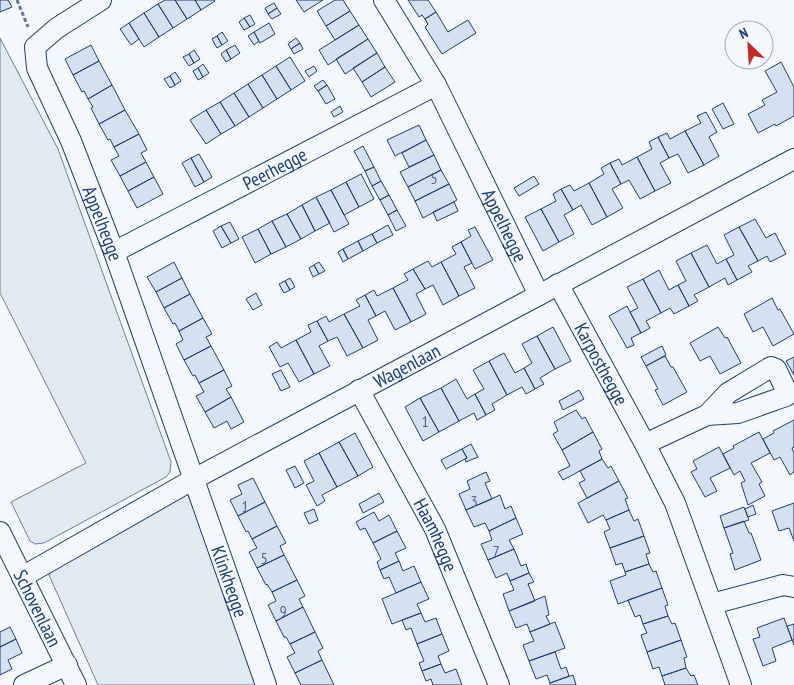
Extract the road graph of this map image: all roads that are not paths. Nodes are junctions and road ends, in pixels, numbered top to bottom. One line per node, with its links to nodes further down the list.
1 (101, 0): 5 (street, Appelhegge)
2 (384, 0): 3 (street, Appelhegge)
3 (436, 85): 5 (street, Peerhegge); 7 (street, Appelhegge)
4 (794, 159): 6 (street, Wagenlaan)
5 (114, 252): 11 (street, Appelhegge)
6 (558, 284): 7 (street, Wagenlaan); 10 (street, Karposthegge)
7 (539, 295): 8 (street, Wagenlaan)
8 (359, 390): 11 (street, Wagenlaan); 20 (street, Haamhegge)
9 (707, 415): 10 (street)
10 (645, 444): 15 (street, Karposthegge)
11 (194, 479): 13 (street, Wagenlaan); 19 (street, Klinkhegge)
12 (0, 532): 13 (street, Schovenlaan)
13 (22, 577): 16 (street, Schovenlaan)
14 (790, 582): 15 (street)
15 (712, 604): 21 (street, Karposthegge)
16 (67, 665): 17 (street); 18 (street, Schovenlaan)
17 (24, 685)
18 (76, 685)
19 (266, 685)
20 (499, 685)
21 (741, 685)

